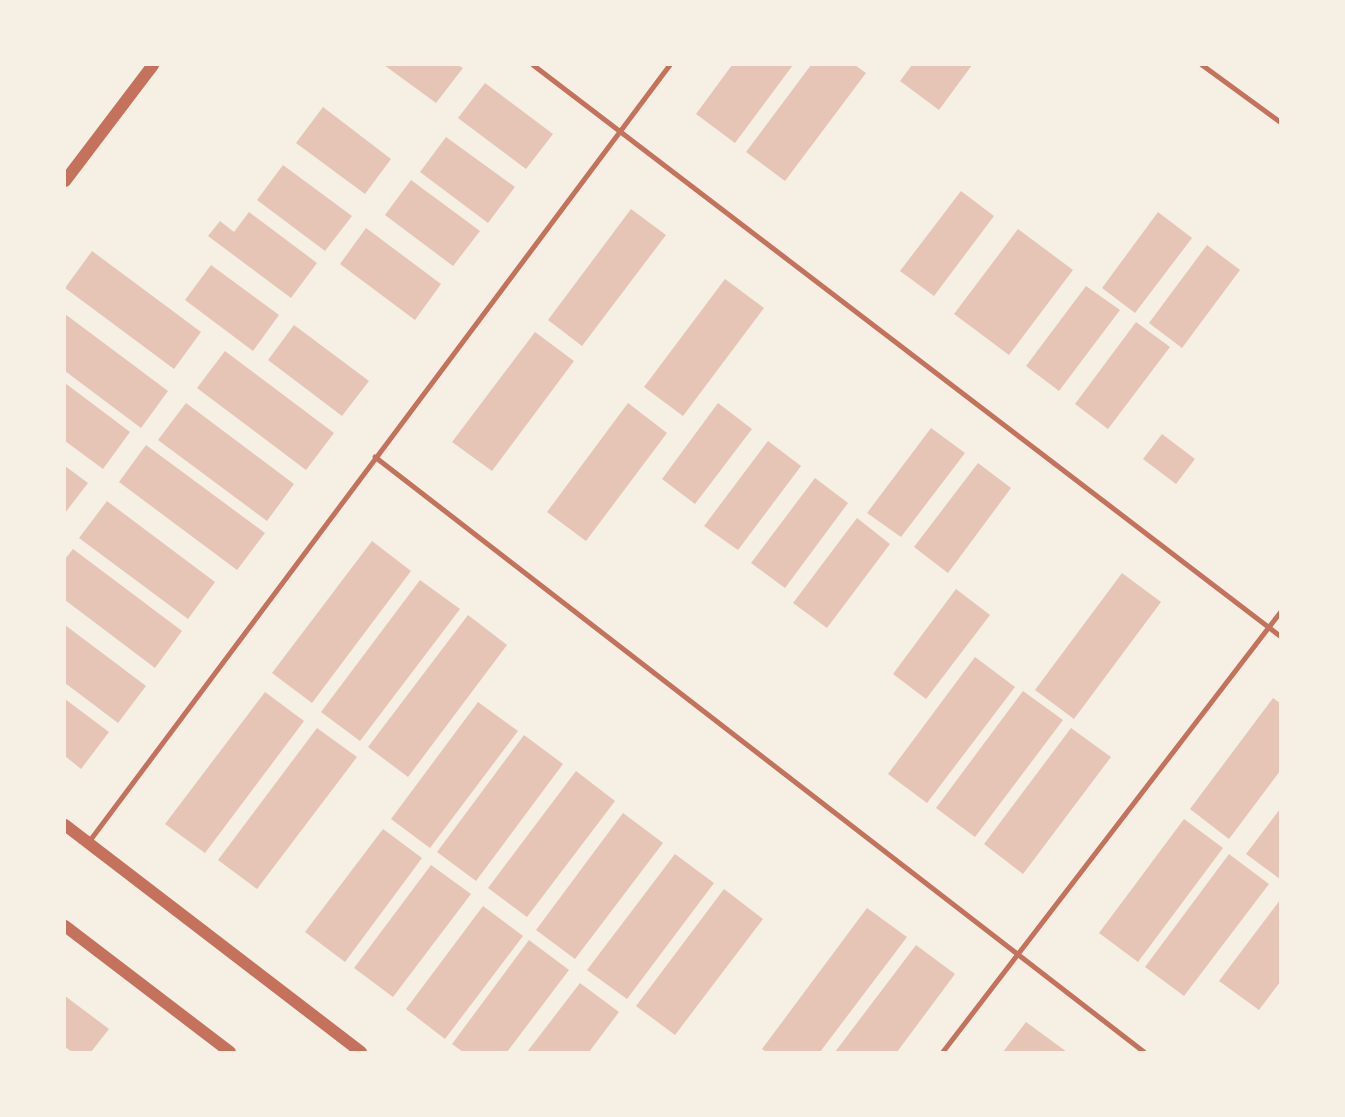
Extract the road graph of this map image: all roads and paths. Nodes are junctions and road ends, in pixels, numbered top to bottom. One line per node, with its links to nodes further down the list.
1 (153, 65): 7 (street)
2 (533, 65): 6 (lane)
3 (670, 65): 6 (lane)
4 (1202, 65): 5 (lane)
5 (1280, 122)
6 (619, 130): 8 (lane); 10 (lane)
7 (65, 180)
8 (375, 457): 13 (lane); 15 (lane)
9 (1280, 613): 10 (lane)
10 (1269, 627): 11 (lane); 15 (lane)
11 (1280, 636)
12 (65, 825): 13 (street)
13 (88, 843): 17 (street)
14 (65, 926): 16 (street)
15 (1018, 955): 18 (lane); 19 (lane)
16 (230, 1052)
17 (360, 1052)
18 (943, 1052)
19 (1144, 1052)

